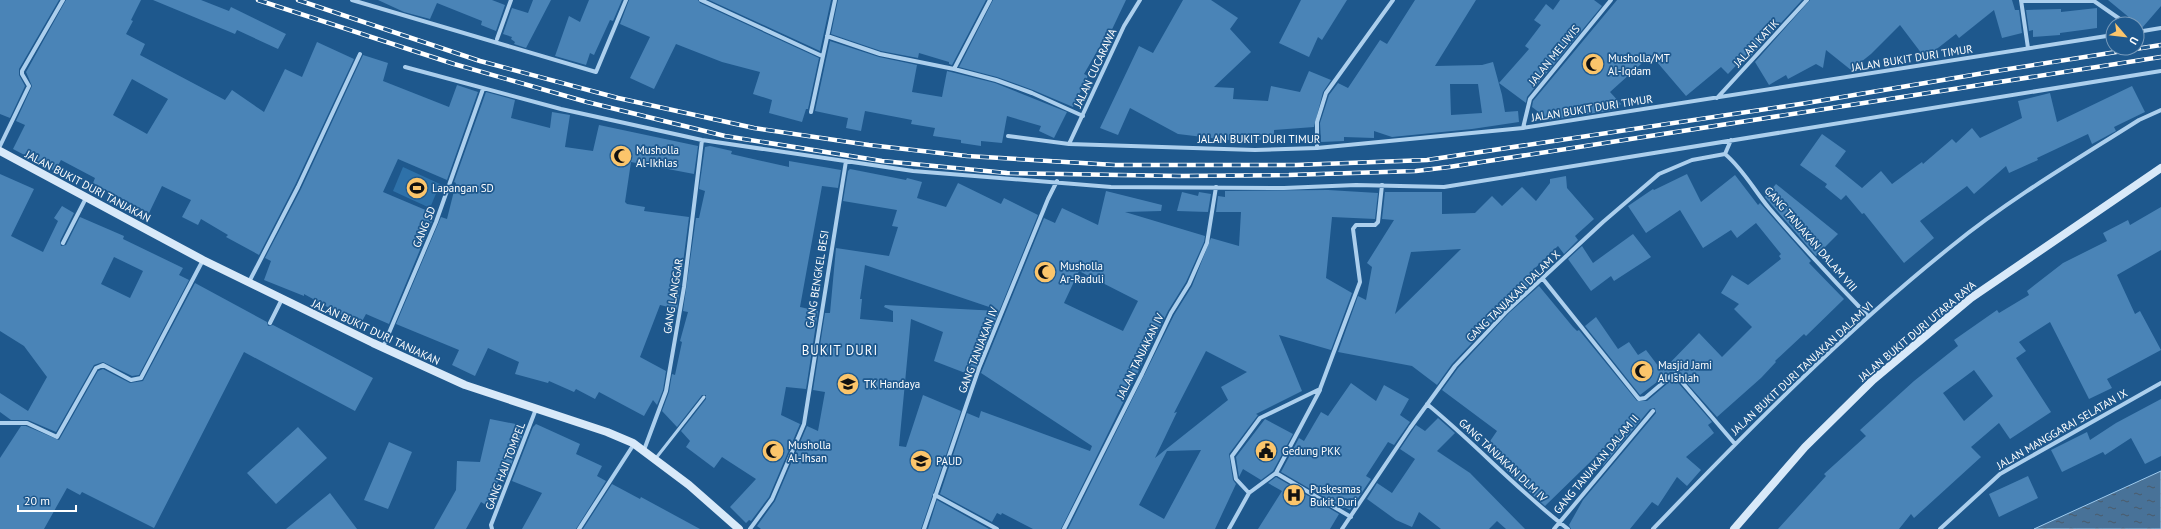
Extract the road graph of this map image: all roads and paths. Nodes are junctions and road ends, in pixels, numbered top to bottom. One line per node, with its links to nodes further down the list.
1 (63, 0): 36 (street)
2 (352, 0): 4 (street)
3 (511, 0): 19 (street)
4 (626, 0)
5 (701, 0): 22 (street)
6 (834, 0): 17 (street)
7 (990, 0): 24 (street)
8 (1140, 0): 30 (street, JALAN CUCARAWA)
9 (1393, 0): 37 (street)
10 (1611, 0): 31 (street, JALAN MELIWIS)
11 (1808, 0): 27 (street, JALAN KATIK)
12 (2021, 1): 13 (street); 20 (street)
13 (2093, 1): 14 (street)
14 (2115, 16)
15 (2161, 28): 16 (street)
16 (2145, 30)
17 (827, 36): 22 (street); 24 (street)
18 (2105, 36): 20 (street, JALAN BUKIT DURI TIMUR)
19 (496, 39)
20 (2028, 48): 27 (street, JALAN BUKIT DURI TIMUR)
21 (360, 54): 49 (street)
22 (822, 56): 29 (street)
23 (404, 67): 26 (street)
24 (954, 69): 30 (street)
25 (2161, 70): 34 (street)
26 (483, 89): 33 (street); 53 (street, GANG SD)
27 (1717, 98): 31 (street, JALAN BUKIT DURI TIMUR)
28 (2161, 110): 51 (street, JALAN BUKIT DURI TANJAKAN DALAM VI)
29 (811, 112)
30 (1083, 116): 35 (street, JALAN CUCARAWA)
31 (1523, 128): 37 (street, JALAN BUKIT DURI TIMUR)
32 (1008, 136): 35 (street, JALAN BUKIT DURI TIMUR)
33 (702, 140): 40 (street); 63 (street, GANG LANGGAR)
34 (1731, 140): 39 (street); 43 (street)
35 (1069, 144): 37 (street, JALAN BUKIT DURI TIMUR)
36 (0, 146)
37 (1317, 148)
38 (0, 151): 45 (street, JALAN BUKIT DURI TANJAKAN)
39 (1725, 154): 48 (street, GANG TANJAKAN DALAM X); 51 (street, GANG TANJAKAN DALAM VIII)
40 (846, 161): 42 (street); 73 (street, GANG BENGKEL BESI)
41 (2161, 168): 82 (street, JALAN BUKIT DURI UTARA RAYA)
42 (1057, 181): 44 (street); 67 (street, GANG TANJAKAN IV)
43 (1382, 185): 44 (street); 55 (street)
44 (1216, 187): 76 (street, JALAN TANJAKAN IV)
45 (86, 198): 46 (street); 47 (street, JALAN BUKIT DURI TANJAKAN)
46 (63, 243)
47 (203, 260): 49 (street, JALAN BUKIT DURI TANJAKAN); 60 (street)
48 (1543, 279): 57 (street, GANG TANJAKAN DALAM X); 62 (street)
49 (249, 282): 50 (street, JALAN BUKIT DURI TANJAKAN)
50 (282, 299): 52 (street); 53 (street, JALAN BUKIT DURI TANJAKAN)
51 (1868, 316): 62 (street, JALAN BUKIT DURI TANJAKAN DALAM VI)
52 (270, 323)
53 (383, 348): 58 (street, JALAN BUKIT DURI TANJAKAN)
54 (2161, 383): 83 (street, JALAN MANGGARAI SELATAN IX)
55 (1320, 389): 65 (street); 66 (street)
56 (704, 397): 64 (lane)
57 (1427, 404): 68 (street, GANG TANJAKAN DALAM X); 69 (street, GANG TANJAKAN DLM IV)
58 (536, 409): 61 (street, JALAN BUKIT DURI TANJAKAN); 70 (street, GANG HAJI TOMPEL)
59 (1653, 411): 69 (street, GANG TANJAKAN DALAM II)
60 (0, 423)
61 (634, 444): 63 (street, JALAN BUKIT DURI TANJAKAN); 71 (street)
62 (1735, 444): 81 (street, JALAN BUKIT DURI TANJAKAN DALAM VI)
63 (644, 450): 64 (street, JALAN BUKIT DURI TANJAKAN)
64 (655, 459): 72 (street, JALAN BUKIT DURI TANJAKAN)
65 (1276, 473): 66 (street); 68 (street)
66 (1249, 493): 77 (street)
67 (936, 495): 74 (street, GANG TANJAKAN IV); 75 (street)
68 (1351, 517): 78 (street, GANG TANJAKAN DALAM X)
69 (1559, 522): 79 (street, GANG TANJAKAN DALAM II); 80 (street, GANG TANJAKAN DLM IV)
70 (492, 529)
71 (579, 529)
72 (739, 529)
73 (750, 529)
74 (924, 529)
75 (997, 529)
76 (1064, 529)
77 (1229, 529)
78 (1342, 529)
79 (1554, 529)
80 (1568, 529)
81 (1652, 529)
82 (1734, 529)
83 (1940, 529)

